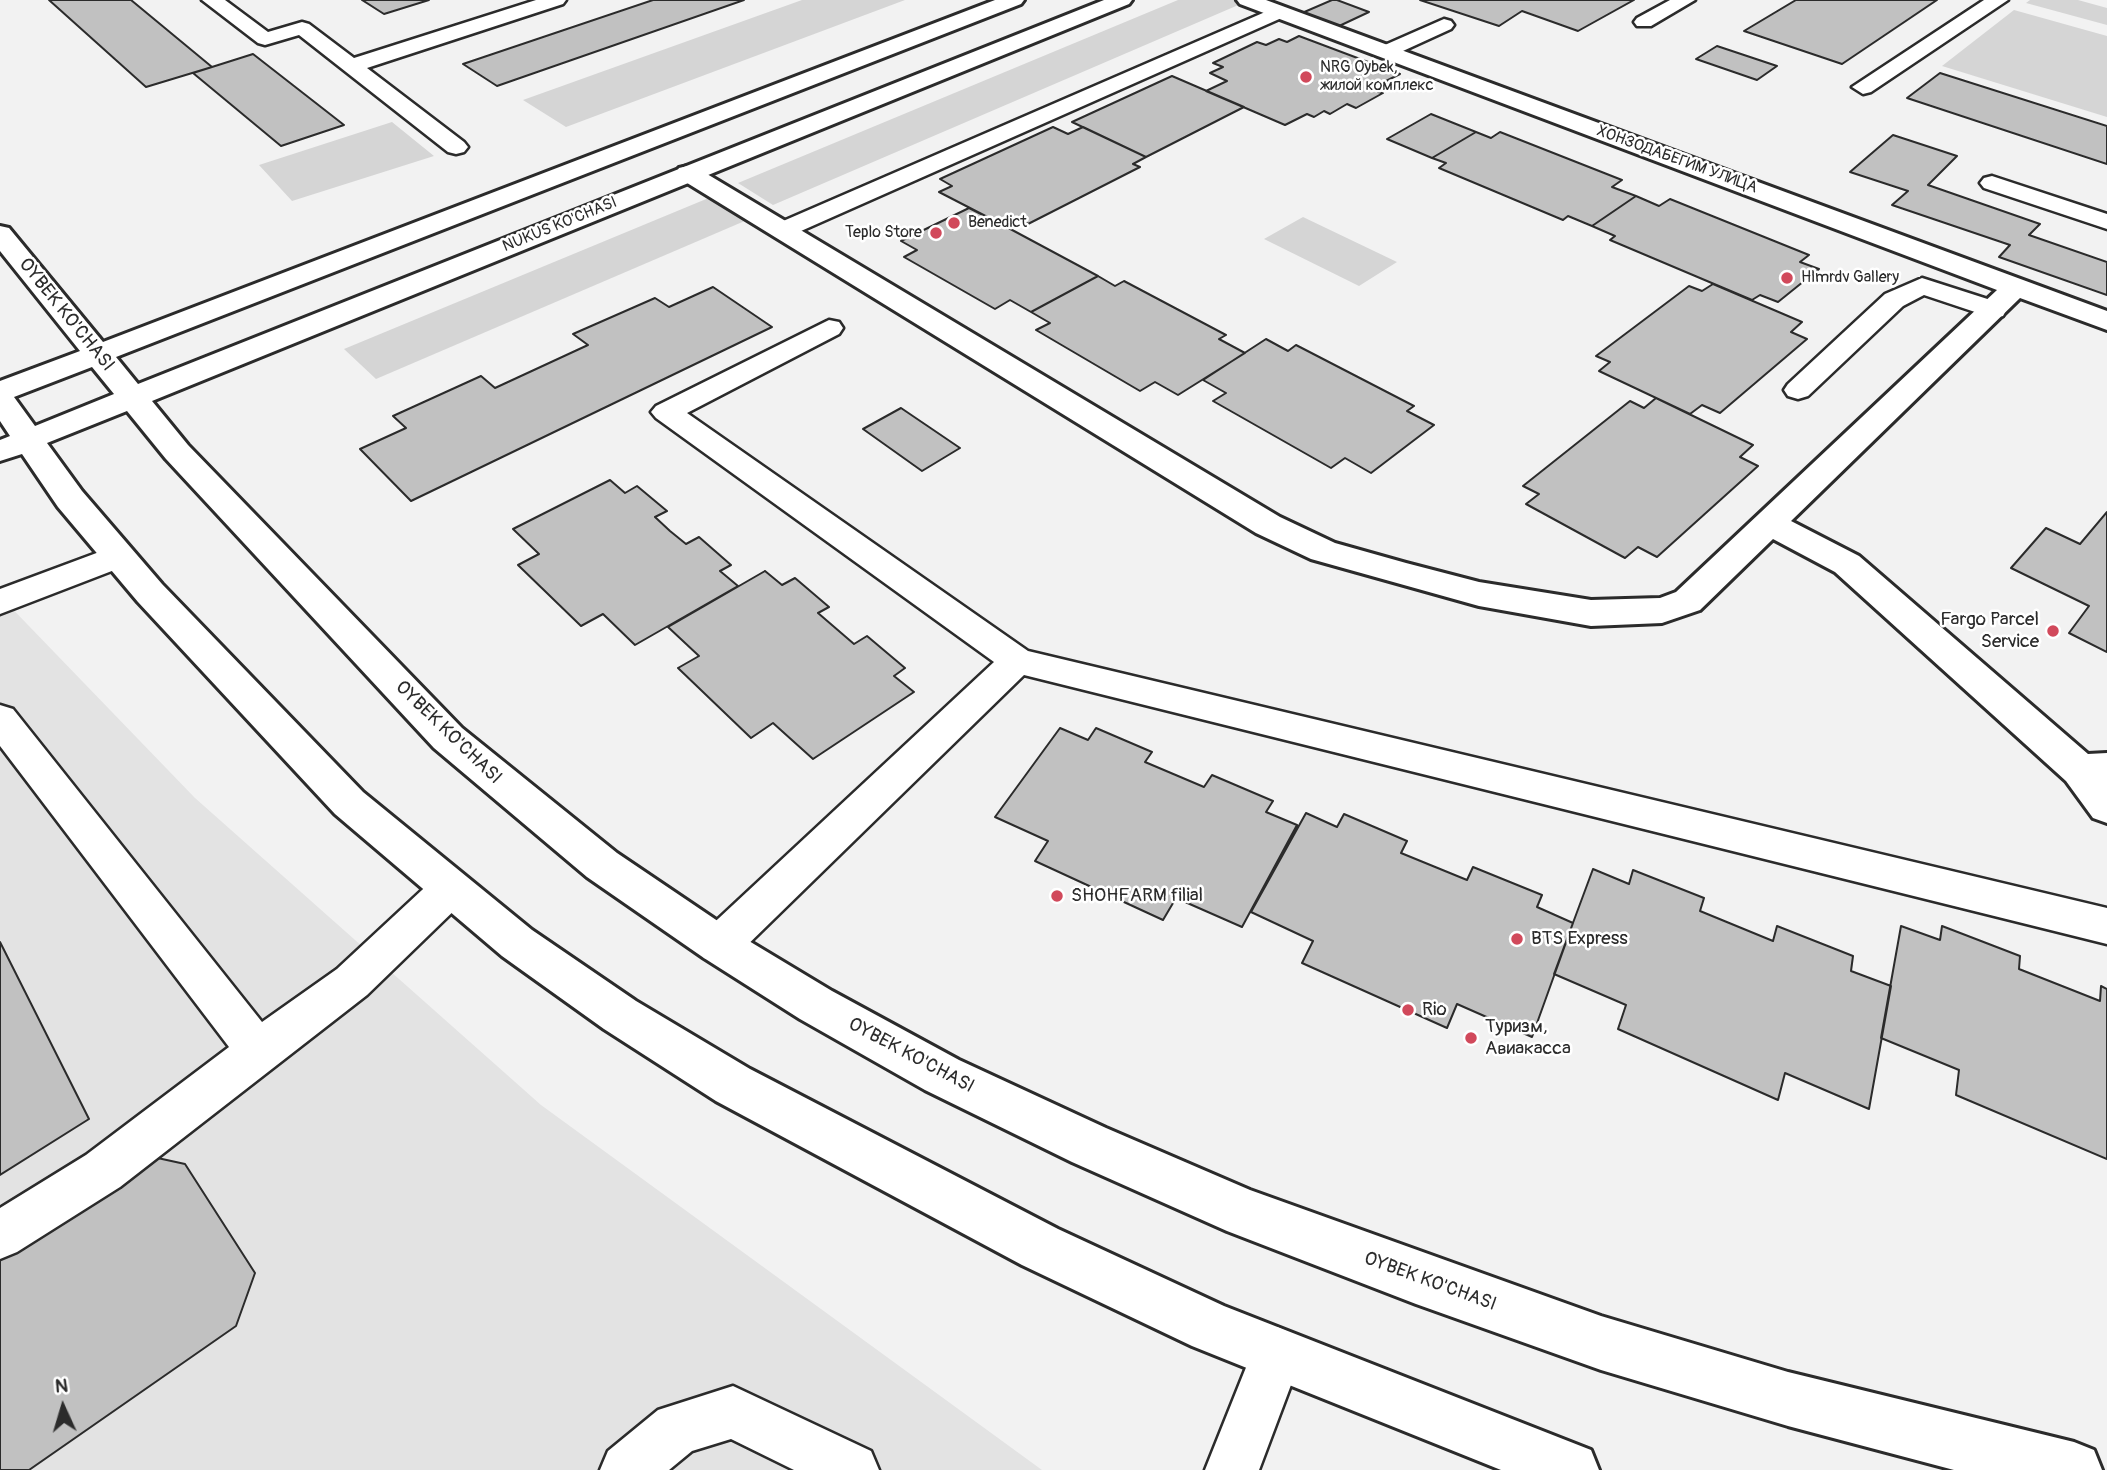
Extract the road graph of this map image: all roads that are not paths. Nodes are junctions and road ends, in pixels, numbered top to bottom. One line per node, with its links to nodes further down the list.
1 (212, 0): 12 (lane)
2 (556, 0): 12 (lane)
3 (1014, 0): 24 (main road)
4 (1122, 0): 15 (main road, NUKUS KO'CHASI)
5 (1247, 0): 8 (main road, ХОНЗОДАБЕГИМ УЛИЦА)
6 (1685, 0): 9 (lane)
7 (1998, 0): 13 (lane)
8 (1279, 12): 11 (main road, ХОНЗОДАБЕГИМ УЛИЦА); 18 (lane)
9 (1644, 22)
10 (1444, 25): 11 (lane)
11 (1385, 52): 20 (main road, ХОНЗОДАБЕГИМ УЛИЦА)
12 (351, 66): 14 (lane)
13 (1863, 87)
14 (456, 147)
15 (688, 173): 18 (main road); 27 (main road, NUKUS KO'CHASI)
16 (1992, 183): 17 (lane)
17 (2107, 222)
18 (783, 230): 30 (main road)
19 (0, 234): 24 (main road, OYBEK KO'CHASI)
20 (2015, 288): 21 (main road); 22 (main road, ХОНЗОДАБЕГИМ УЛИЦА)
21 (1993, 310): 25 (lane); 30 (main road)
22 (2107, 321)
23 (829, 328): 33 (lane)
24 (98, 355): 26 (main road); 27 (main road, OYBEK KO'CHASI)
25 (1798, 390)
26 (0, 392)
27 (133, 397): 29 (main road, NUKUS KO'CHASI); 39 (main road, OYBEK KO'CHASI)
28 (0, 399): 29 (main road)
29 (14, 445): 31 (main road)
30 (1770, 524): 35 (main road)
31 (118, 555): 32 (lane); 37 (main road)
32 (0, 602)
33 (1017, 661): 38 (lane); 39 (lane)
34 (0, 719): 40 (lane)
35 (2094, 769): 36 (main road)
36 (2107, 807)
37 (450, 889): 40 (lane); 42 (main road)
38 (2107, 926)
39 (719, 945): 47 (main road, OYBEK KO'CHASI)
40 (258, 1051): 41 (lane)
41 (0, 1235)
42 (1277, 1353): 45 (lane); 46 (main road)
43 (627, 1470): 44 (lane)
44 (852, 1470)
45 (1232, 1470)
46 (1571, 1470)
47 (2074, 1470)

